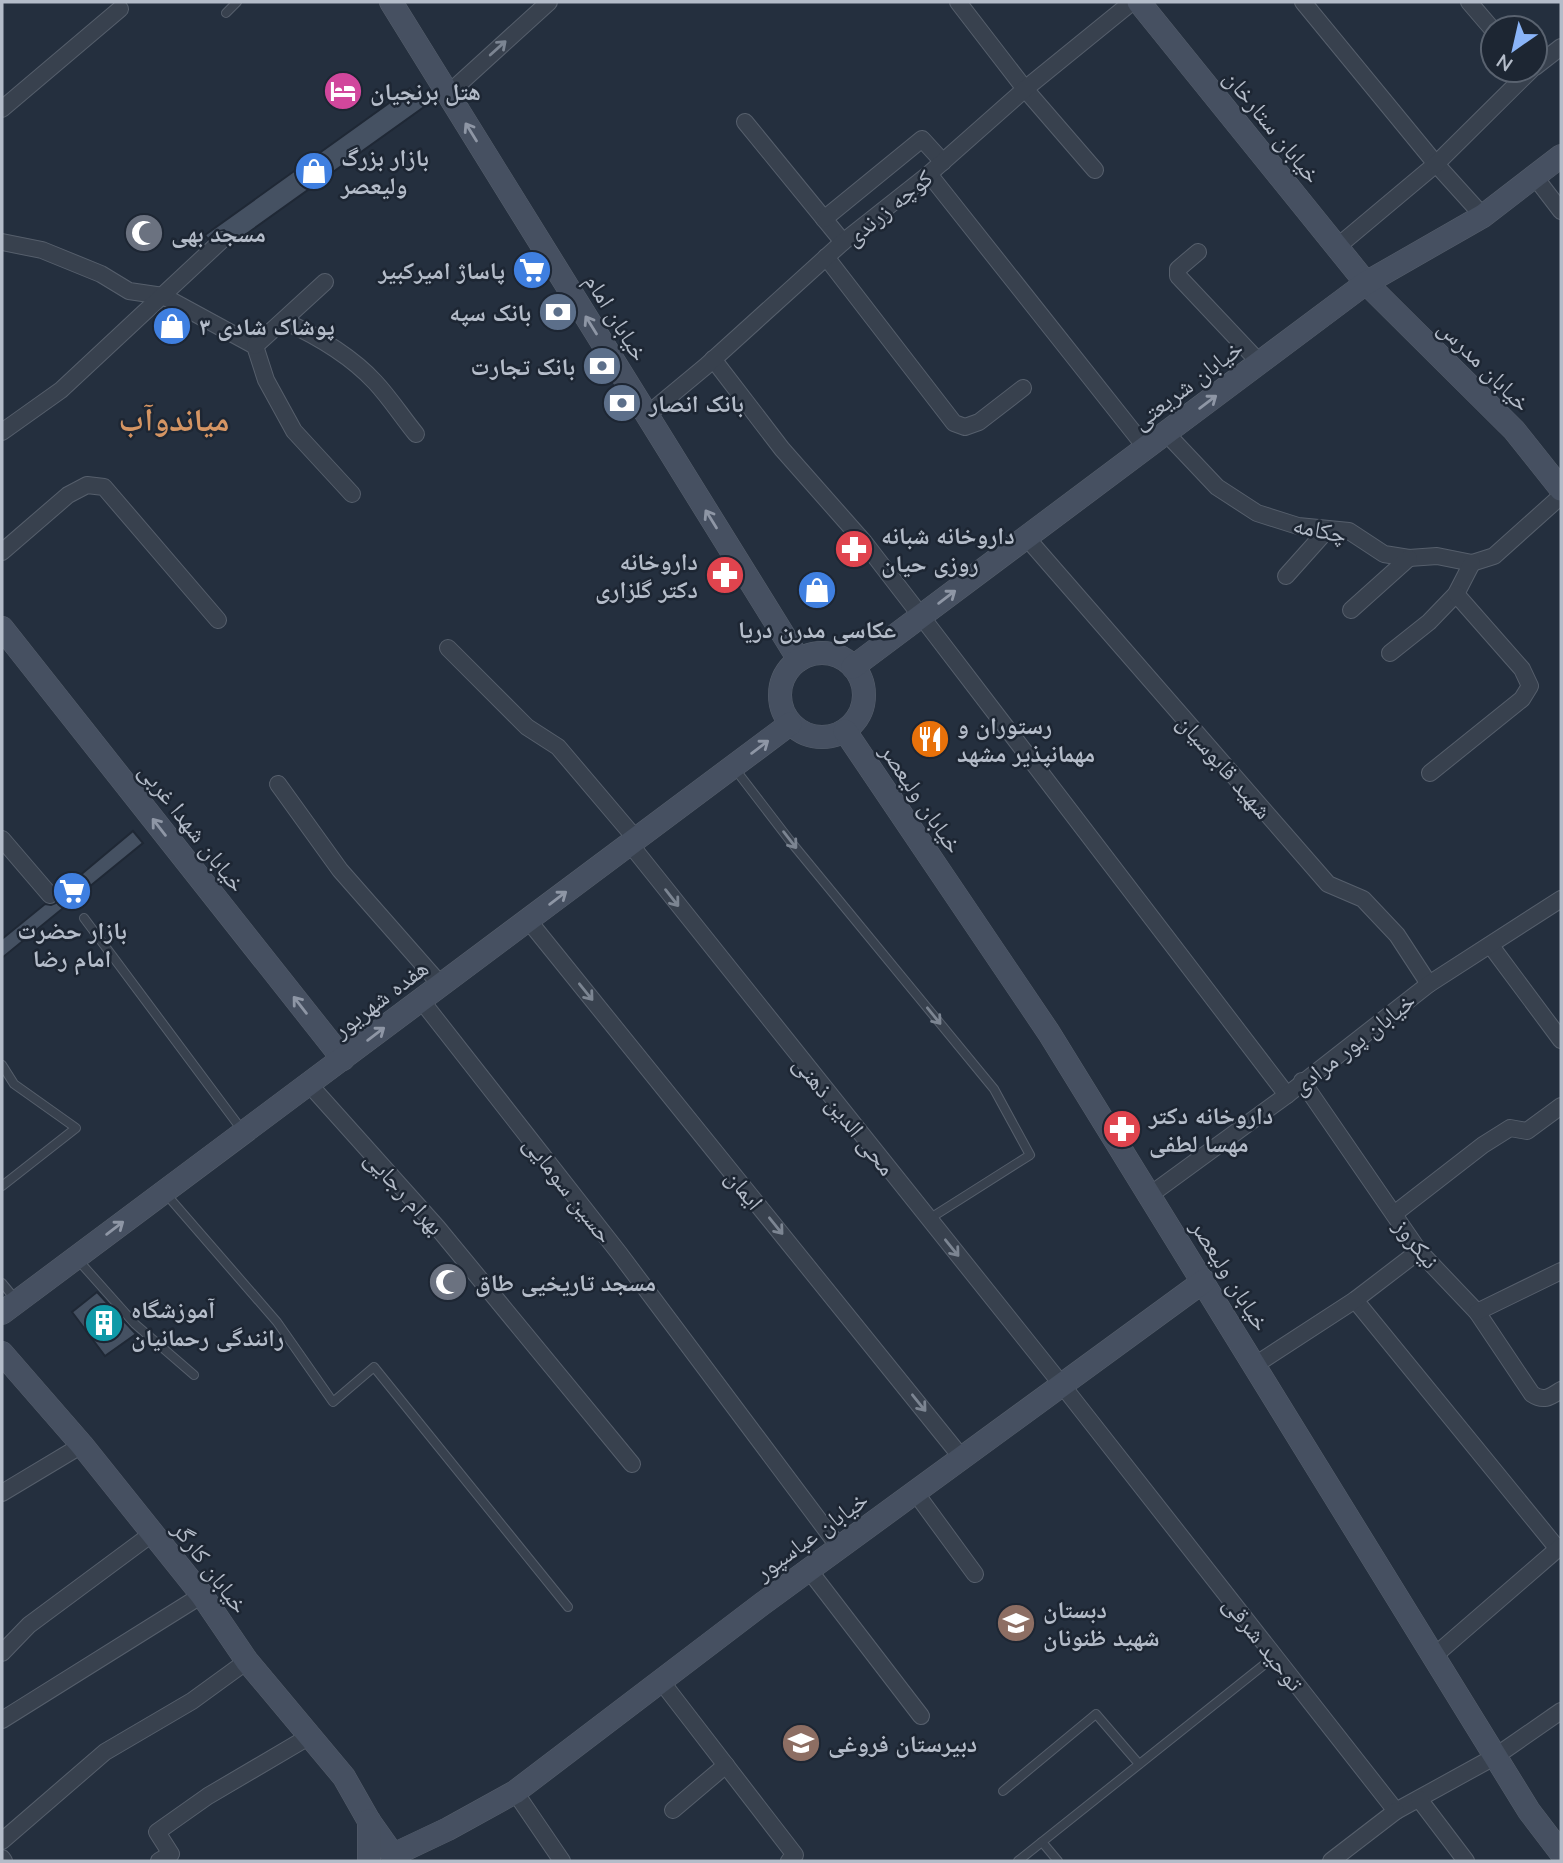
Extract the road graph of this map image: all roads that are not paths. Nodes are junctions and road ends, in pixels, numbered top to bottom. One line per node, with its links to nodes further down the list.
1 (237, 2): 9 (lane)
2 (391, 2): 12 (main road, خیابان امام)
3 (549, 2): 12 (street, one-way to 3)
4 (958, 2): 11 (street)
5 (1132, 2): 11 (street, کوچه زرندی)
6 (1139, 2): 27 (main road, خیابان ستارخان)
7 (1303, 2): 17 (street)
8 (120, 9): 13 (street)
9 (226, 13)
10 (1516, 84): 17 (street)
11 (1025, 89): 16 (street, کوچه زرندی); 18 (street)
12 (448, 94): 38 (main road, خیابان امام, one-way to 12)
13 (2, 109)
14 (745, 122): 23 (street)
15 (1561, 156): 20 (main road, خیابان شریعتی)
16 (943, 162): 19 (street, کوچه زرندی); 23 (street)
17 (1436, 164): 22 (street); 27 (street)
18 (1095, 170)
19 (929, 174): 26 (street, کوچه زرندی); 42 (street)
20 (1535, 177): 21 (street); 22 (main road, خیابان شریعتی)
21 (1561, 211)
22 (1483, 216): 31 (main road, خیابان شریعتی)
23 (824, 219): 26 (street)
24 (222, 240): 32 (street)
25 (2, 242): 32 (street)
26 (843, 242): 29 (street, کوچه زرندی)
27 (1337, 247): 31 (main road, خیابان ستارخان)
28 (1198, 251): 36 (street)
29 (826, 257): 35 (street, کوچه زرندی); 37 (street)
30 (325, 282): 33 (street)
31 (1366, 283): 36 (main road, خیابان شریعتی); 43 (main road, خیابان مدرس)
32 (163, 296): 34 (street); 39 (street)
33 (284, 321): 34 (street); 41 (street)
34 (255, 346): 44 (street)
35 (713, 359): 38 (street, کوچه زرندی); 54 (street)
36 (1260, 363): 40 (main road, خیابان شریعتی, one-way to 36)
37 (1023, 388)
38 (647, 415): 59 (main road, خیابان امام, one-way to 38)
39 (2, 432)
40 (1166, 433): 42 (main road, خیابان شریعتی); 46 (street, چکامه)
41 (416, 434)
42 (1146, 448): 47 (main road, خیابان شریعتی)
43 (1561, 489)
44 (352, 494)
45 (1561, 496): 50 (street)
46 (1328, 528): 49 (street, چکامه); 51 (street)
47 (1026, 537): 54 (main road, خیابان شریعتی, one-way to 47); 73 (street, شهید قابوسیان)
48 (2, 552): 55 (street)
49 (1409, 558): 50 (street, چکامه); 53 (street)
50 (1472, 563): 52 (street)
51 (1286, 576)
52 (1456, 594): 58 (street); 64 (street)
53 (1351, 610)
54 (921, 615): 60 (main road, خیابان شریعتی); 81 (street)
55 (218, 620)
56 (2, 628): 77 (main road, خیابان شهدا غربی, one-way to 56)
57 (448, 648): 67 (street, محی الدین ذهنی)
58 (1390, 653)
59 (799, 660): 60 (main road); 61 (main road)
60 (853, 667): 62 (main road)
61 (790, 724): 62 (main road); 63 (main road, هفده شهریور, one-way to 61)
62 (845, 731): 86 (main road, خیابان ولیعصر)
63 (733, 767): 67 (main road, هفده شهریور); 88 (lane, one-way to 88)
64 (1430, 773)
65 (278, 784): 74 (street)
66 (2, 839): 68 (street)
67 (633, 842): 71 (main road, هفده شهریور, one-way to 67); 88 (street, محی الدین ذهنی, one-way to 88)
68 (50, 895)
69 (1561, 899): 72 (street, خیابان پور مرادی)
70 (84, 918): 83 (lane)
71 (528, 920): 74 (main road, هفده شهریور); 103 (street, ایمان, one-way to 103)
72 (1491, 946): 73 (street, خیابان پور مرادی); 76 (street)
73 (1429, 984): 79 (street, خیابان پور مرادی)
74 (441, 985): 75 (main road, هفده شهریور)
75 (421, 1000): 77 (main road, هفده شهریور, one-way to 75); 108 (street, حسین سومایی)
76 (1561, 1040)
77 (343, 1059): 80 (main road, هفده شهریور)
78 (2, 1065): 84 (lane)
79 (1302, 1081): 81 (street, خیابان پور مرادی); 87 (street, نیکروز)
80 (309, 1084): 83 (main road, هفده شهریور); 104 (street, بهرام رجایی)
81 (1287, 1095): 86 (street, خیابان پور مرادی)
82 (1561, 1106): 87 (street)
83 (243, 1133): 85 (main road, هفده شهریور)
84 (2, 1186)
85 (164, 1192): 90 (main road, هفده شهریور, one-way to 85); 113 (lane)
86 (1150, 1195): 92 (main road, خیابان ولیعصر)
87 (1394, 1214): 89 (street, نیکروز)
88 (929, 1219): 100 (street, محی الدین ذهنی, one-way to 100)
89 (1419, 1251): 94 (street); 96 (street, نیکروز)
90 (76, 1258): 95 (main road, هفده شهریور); 99 (lane)
91 (1561, 1272): 96 (street)
92 (1204, 1281): 98 (main road, خیابان ولیعصر); 100 (main road, خیابان عباسپور)
93 (2, 1283): 95 (lane)
94 (1355, 1300): 98 (street); 109 (street)
95 (10, 1308)
96 (1477, 1312): 101 (street, نیکروز)
97 (2, 1353): 102 (main road, خیابان کارگر)
98 (1255, 1365): 116 (main road, خیابان ولیعصر)
99 (194, 1375)
100 (1062, 1385): 103 (main road, خیابان عباسپور); 115 (street, توحید شرقی)
101 (1561, 1390)
102 (82, 1445): 106 (street); 107 (main road, خیابان کارگر)
103 (962, 1458): 105 (main road, خیابان عباسپور)
104 (632, 1464)
105 (915, 1492): 108 (main road, خیابان عباسپور); 111 (street)
106 (2, 1493)
107 (153, 1533): 112 (main road, خیابان کارگر); 114 (street)
108 (839, 1547): 110 (main road, خیابان عباسپور)
109 (1560, 1548): 116 (street)
110 (809, 1570): 118 (main road, خیابان عباسپور); 120 (street)
111 (975, 1574)
112 (202, 1595): 117 (main road, خیابان کارگر); 121 (street)
113 (568, 1607)
114 (2, 1653)
115 (1275, 1656): 124 (lane); 130 (street, توحید شرقی)
116 (1434, 1656): 123 (main road, خیابان ولیعصر)
117 (247, 1661): 122 (main road, خیابان کارگر); 132 (street)
118 (661, 1681): 125 (street); 127 (main road, خیابان عباسپور)
119 (1561, 1711): 123 (street)
120 (921, 1716)
121 (2, 1720)
122 (310, 1736): 135 (main road, خیابان کارگر); 136 (street)
123 (1496, 1756): 128 (street); 134 (main road, خیابان ولیعصر)
124 (1139, 1764): 126 (lane); 133 (lane)
125 (726, 1765): 129 (street); 139 (street)
126 (1003, 1791)
127 (515, 1792): 131 (main road, خیابان عباسپور); 138 (street)
128 (1419, 1799): 130 (street); 143 (street)
129 (673, 1810)
130 (1396, 1811): 142 (street)
131 (448, 1829): 135 (main road, خیابان عباسپور); 137 (main road, خیابان عباسپور)
132 (2, 1841)
133 (1042, 1842): 140 (lane); 141 (lane)
134 (1561, 1853)
135 (384, 1860)
136 (159, 1861)
137 (422, 1861)
138 (562, 1861)
139 (789, 1861)
140 (1018, 1861)
141 (1058, 1861)
142 (1331, 1861)
143 (1466, 1861)

